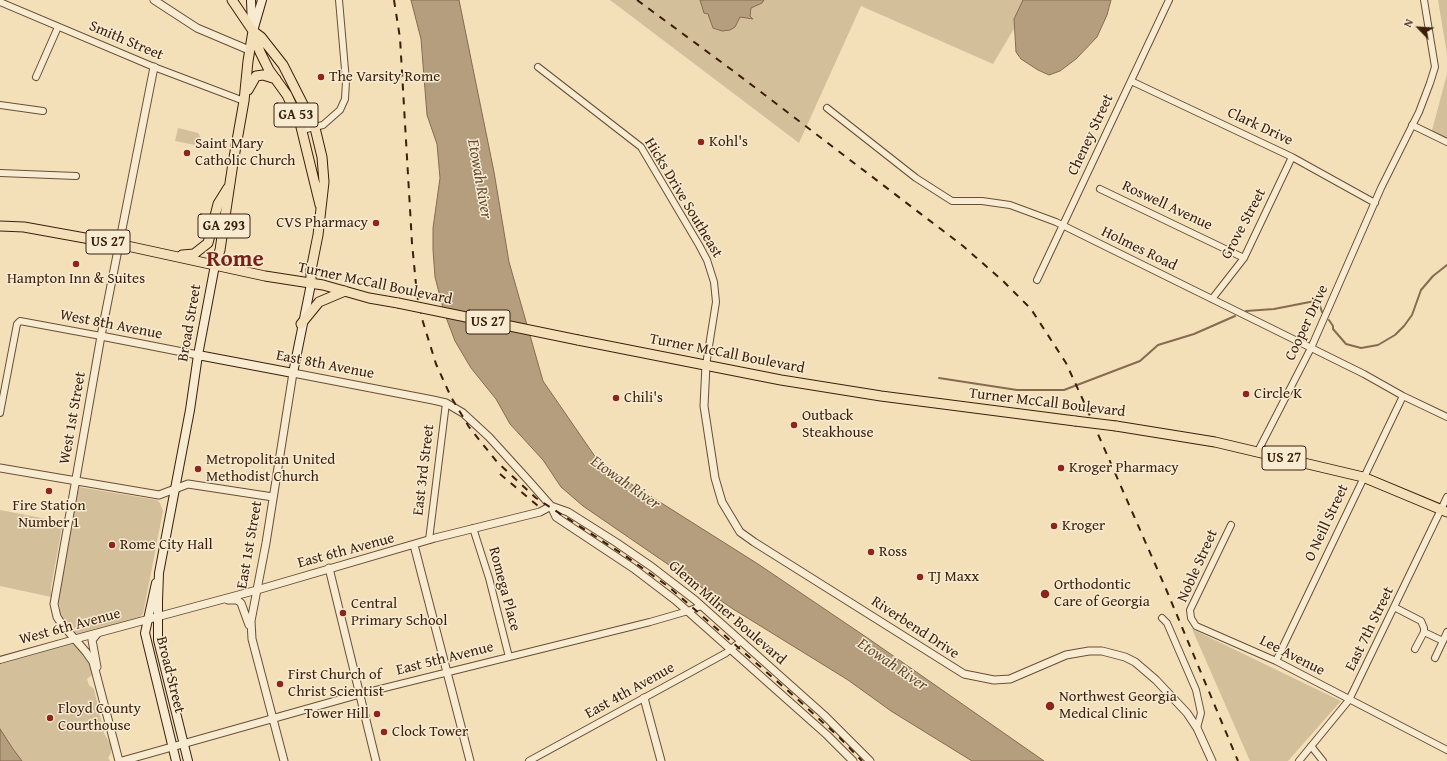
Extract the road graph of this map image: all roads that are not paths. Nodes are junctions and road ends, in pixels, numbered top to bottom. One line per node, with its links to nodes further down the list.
1 (154, 0): 11 (street)
2 (232, 0): 10 (main road, GA 53)
3 (251, 0): 10 (main road, GA 293)
4 (262, 0): 10 (main road, GA 293)
5 (339, 0): 22 (street)
6 (1169, 0): 16 (street, Cheney Street)
7 (1424, 0): 21 (street, Cooper Drive)
8 (0, 2): 9 (street, Smith Street)
9 (58, 26): 12 (street, Smith Street); 14 (street)
10 (253, 31): 11 (main road, Broad Street / GA 293); 15 (main road, GA 53); 22 (main road, GA 53)
11 (249, 50): 17 (main road, Broad Street / GA 293)
12 (154, 67): 17 (street, Smith Street); 34 (street, West 1st Street)
13 (538, 67): 46 (street, Hicks Drive Southeast)
14 (36, 77)
15 (276, 80): 17 (main road); 23 (main road, GA 53)
16 (1131, 80): 25 (street, Clark Drive); 33 (street, Cheney Street)
17 (244, 101): 28 (main road, Broad Street / GA 293)
18 (0, 105): 20 (street)
19 (827, 108): 33 (street, Holmes Road)
20 (43, 111)
21 (1412, 125): 24 (street); 30 (street, Cooper Drive)
22 (315, 128): 23 (street); 31 (main road, GA 53)
23 (302, 130): 31 (main road, GA 53)
24 (1447, 142)
25 (1292, 156): 30 (street, Clark Drive); 36 (street, Grove Street)
26 (0, 173): 27 (street)
27 (76, 176)
28 (230, 185): 35 (main road); 37 (main road, Broad Street / GA 293)
29 (1100, 189): 36 (street, Roswell Avenue)
30 (1375, 203): 44 (street, Cooper Drive)
31 (320, 207): 39 (main road, GA 53)
32 (0, 226): 34 (main road, Turner McCall Boulevard / US 27)
33 (1062, 226): 38 (street, Cheney Street); 41 (street, Holmes Road)
34 (118, 244): 35 (main road, Turner McCall Boulevard / US 27); 43 (street, West 1st Street)
35 (176, 256): 37 (main road, Turner McCall Boulevard / US 27)
36 (1244, 258): 41 (street, Grove Street)
37 (215, 265): 39 (main road, Turner McCall Boulevard / US 27); 45 (main road, Broad Street)
38 (1037, 280)
39 (311, 284): 40 (main road, Turner McCall Boulevard / US 27); 42 (main road, East 1st Street)
40 (345, 291): 42 (main road); 46 (main road, Turner McCall Boulevard / US 27, bridge)
41 (1212, 299): 44 (street, Holmes Road)
42 (302, 324): 47 (main road, East 1st Street)
43 (101, 336): 45 (street, West 8th Avenue); 50 (street, West 8th Avenue); 55 (street, West 1st Street)
44 (1311, 348): 48 (street, Holmes Road); 52 (street, Cooper Drive)
45 (198, 355): 47 (main road, East 8th Avenue); 56 (main road, Broad Street)
46 (706, 365): 52 (main road, Turner McCall Boulevard / US 27, bridge); 95 (street, Riverbend Drive)
47 (293, 373): 49 (street, East 8th Avenue); 57 (street, East 1st Street)
48 (1403, 396): 51 (street, Holmes Road); 54 (street, O Neill Street)
49 (446, 403): 59 (street, Glenn Milner Boulevard); 63 (street, East 3rd Street)
50 (0, 413)
51 (1447, 417)
52 (1258, 451): 54 (main road, Turner McCall Boulevard / US 27)
53 (0, 468): 55 (street)
54 (1363, 477): 60 (main road, Turner McCall Boulevard / US 27); 88 (street, O Neill Street)
55 (75, 480): 56 (street); 80 (street, West 1st Street)
56 (175, 488): 57 (street); 66 (main road, Broad Street)
57 (273, 497): 67 (street, East 1st Street)
58 (1447, 497): 60 (street, East 7th Street)
59 (551, 506): 62 (street, East 6th Avenue); 69 (street, Glenn Milner Boulevard); 71 (street, Glenn Milner Boulevard)
60 (1444, 511): 70 (street, East 7th Street)
61 (1230, 525): 74 (street, Noble Street)
62 (474, 528): 63 (street, East 6th Avenue); 85 (street, Romega Place)
63 (428, 540): 64 (street, East 6th Avenue)
64 (414, 545): 65 (street, East 6th Avenue); 89 (street)
65 (329, 568): 67 (street, East 6th Avenue); 91 (street)
66 (159, 573): 72 (main road, Broad Street); 75 (main road, Broad Street)
67 (257, 590): 68 (street, East 6th Avenue); 76 (street, East 1st Street)
68 (210, 601): 72 (street, East 6th Avenue); 76 (street)
69 (701, 606): 71 (street, East 5th Avenue); 81 (street, Glenn Milner Boulevard)
70 (1394, 608): 77 (street); 93 (street, East 7th Street)
71 (688, 611): 83 (street, Glenn Milner Boulevard); 85 (street, East 5th Avenue)
72 (158, 617): 75 (street, East 6th Avenue); 96 (main road, Broad Street)
73 (1162, 618): 95 (street)
74 (1191, 618): 88 (street, Lee Avenue)
75 (147, 620): 79 (street, West 6th Avenue); 98 (main road, Broad Street)
76 (250, 630): 94 (street, East 1st Street)
77 (1424, 632): 82 (street); 84 (street)
78 (1447, 632): 82 (street)
79 (97, 634): 80 (street, West 6th Avenue); 90 (street)
80 (75, 639): 87 (street, West 6th Avenue); 90 (street, West 1st Street)
81 (741, 641): 83 (street, East 4th Avenue); 109 (street, Glenn Milner Boulevard)
82 (1443, 641): 86 (street)
83 (731, 649): 92 (street, East 4th Avenue); 108 (street, Glenn Milner Boulevard)
84 (1415, 649)
85 (509, 657): 89 (street, East 5th Avenue)
86 (1435, 658)
87 (0, 660)
88 (1276, 661): 93 (street, Lee Avenue)
89 (446, 672): 91 (street, East 5th Avenue); 105 (street)
90 (98, 675): 100 (street, West 1st Street)
91 (360, 694): 94 (street, East 5th Avenue); 104 (street)
92 (644, 698): 106 (street, East 4th Avenue); 107 (street)
93 (1350, 700): 97 (street, East 7th Street); 99 (street, Lee Avenue)
94 (273, 719): 96 (street, East 5th Avenue); 103 (street, East 1st Street)
95 (1197, 728): 110 (street, Riverbend Drive)
96 (183, 744): 98 (street, East 5th Avenue); 102 (main road, Broad Street)
97 (1311, 746): 111 (street, East 7th Street); 112 (street)
98 (173, 747): 100 (street, East 5th Avenue); 101 (main road, Broad Street)
99 (1447, 750)
100 (121, 761)
101 (176, 761)
102 (188, 761)
103 (284, 761)
104 (376, 761)
105 (470, 761)
106 (529, 761)
107 (661, 761)
108 (853, 761)
109 (870, 761)
110 (1212, 761)
111 (1299, 761)
112 (1323, 761)

